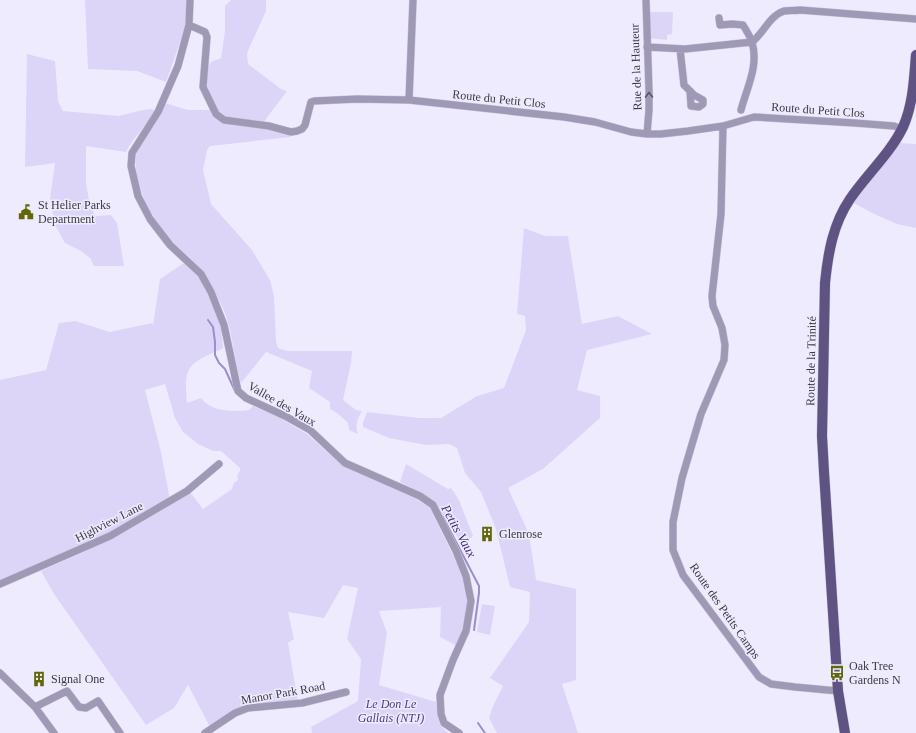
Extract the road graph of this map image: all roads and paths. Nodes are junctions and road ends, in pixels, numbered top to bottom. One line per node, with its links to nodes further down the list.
1 (190, 0): 6 (street, Vallee des Vaux)
2 (413, 0): 13 (street)
3 (646, 0): 8 (street, Rue de la Hauteur)
4 (719, 18): 7 (street)
5 (916, 19): 7 (street)
6 (189, 25): 13 (street, Route du Petit Clos); 28 (street, Vallee des Vaux)
7 (752, 42): 9 (street); 14 (street)
8 (647, 47): 9 (street); 17 (street, Rue de la Hauteur, one-way to 8)
9 (680, 49): 12 (street)
10 (916, 55): 11 (main road, Route de la Trinité)
11 (915, 80): 16 (main road, Route de la Trinité)
12 (690, 91)
13 (409, 100): 17 (street, Route du Petit Clos)
14 (741, 110)
15 (723, 126): 16 (street, Route du Petit Clos); 17 (street, Route du Petit Clos); 22 (street, Route des Petits Camps)
16 (902, 129): 22 (main road, Route de la Trinité)
17 (647, 134)
18 (219, 464): 19 (street, Highview Lane)
19 (0, 584)
20 (0, 673): 21 (street)
21 (3, 679): 24 (street)
22 (838, 691): 29 (main road, Route de la Trinité)
23 (346, 692): 27 (street, Manor Park Road)
24 (35, 707): 25 (street); 26 (street)
25 (54, 733)
26 (120, 733)
27 (205, 733)
28 (459, 733)
29 (845, 733)

